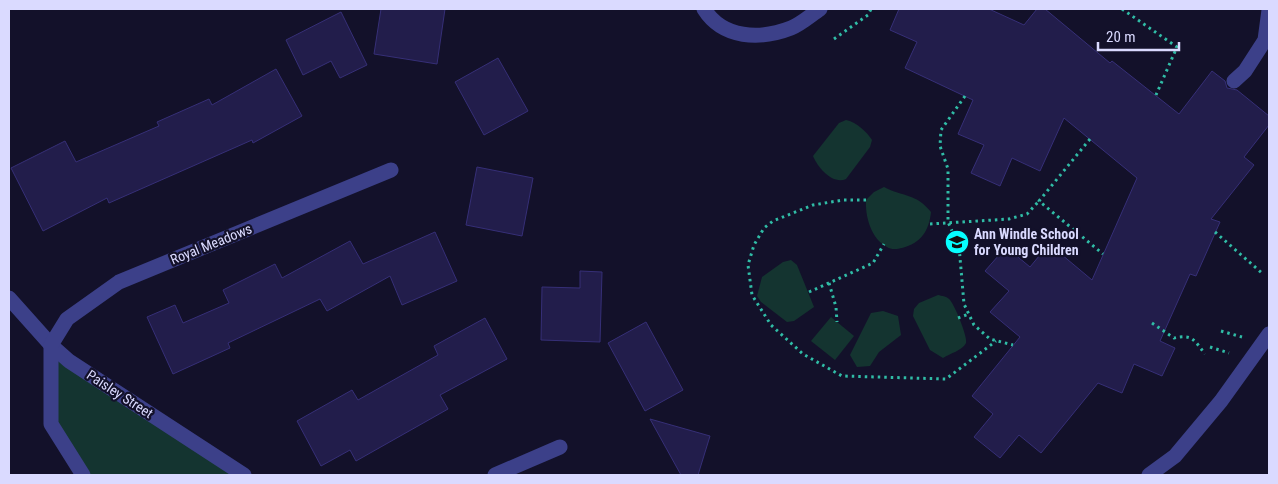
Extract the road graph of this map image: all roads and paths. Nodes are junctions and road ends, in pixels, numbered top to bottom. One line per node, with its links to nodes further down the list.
1 (704, 9): 2 (street)
2 (820, 9)
3 (871, 9): 6 (path)
4 (1122, 9): 8 (path)
5 (1269, 9): 7 (street)
6 (834, 39)
7 (1234, 81)
8 (1156, 95)
9 (965, 96): 14 (path)
10 (1090, 139): 13 (path)
11 (390, 170): 29 (street, Royal Meadows)
12 (866, 200): 28 (path)
13 (1039, 201): 14 (path); 18 (path)
14 (948, 222): 15 (path); 23 (path)
15 (930, 224)
16 (1215, 232): 19 (path)
17 (884, 244): 20 (path)
18 (1104, 254)
19 (1263, 274)
20 (829, 283): 21 (path); 25 (path)
21 (809, 292)
22 (9, 298): 29 (street, Paisley Street)
23 (969, 314): 24 (path); 28 (path)
24 (958, 318)
25 (837, 322)
26 (1152, 323): 31 (path)
27 (1269, 334): 36 (street)
28 (996, 341): 30 (path)
29 (51, 345): 33 (street); 34 (street, Paisley Street)
30 (1013, 345)
31 (1205, 354)
32 (560, 447): 35 (street)
33 (83, 475)
34 (244, 475)
35 (495, 475)
36 (1149, 475)

